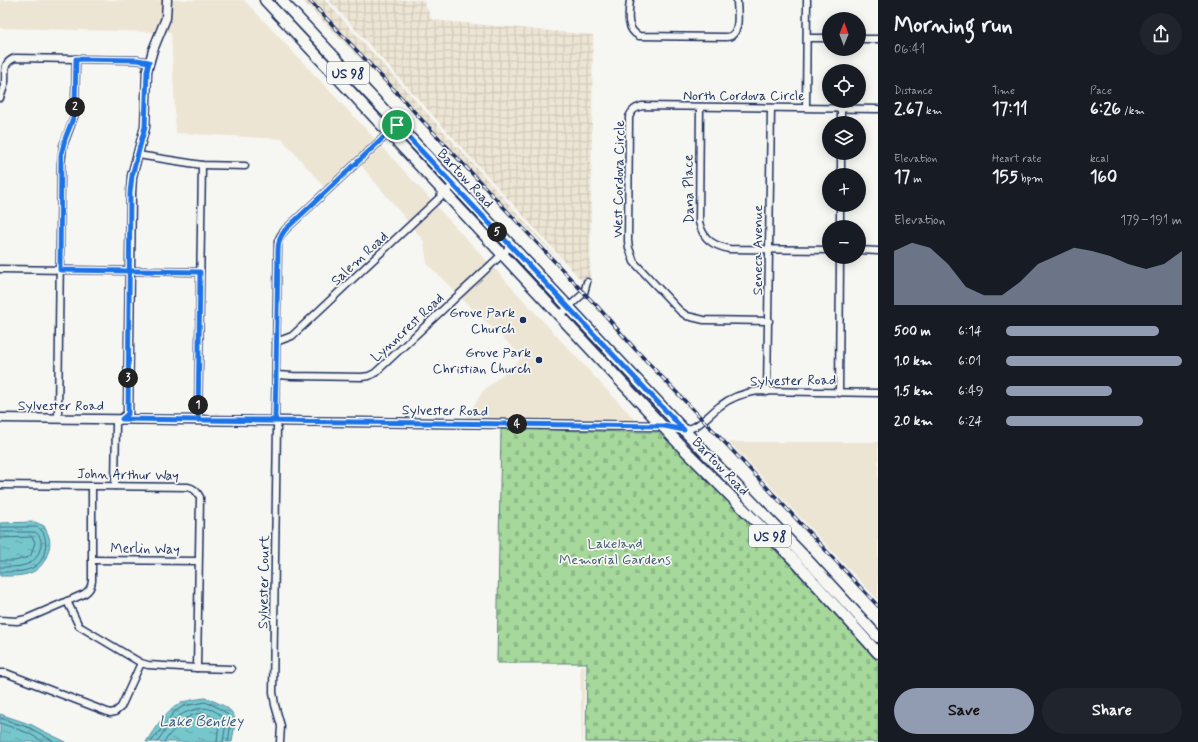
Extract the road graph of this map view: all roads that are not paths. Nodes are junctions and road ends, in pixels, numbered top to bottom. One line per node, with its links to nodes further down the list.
1 (167, 0): 12 (street)
2 (265, 0): 23 (main road, Bartow Road / US 98)
3 (281, 0): 22 (main road, Bartow Road / US 98)
4 (630, 0): 5 (street)
5 (737, 0)
6 (807, 0): 7 (street)
7 (808, 38): 8 (street); 15 (street)
8 (822, 38)
9 (866, 38): 10 (street)
10 (878, 39)
11 (76, 59): 12 (street); 13 (street); 37 (street)
12 (149, 62): 24 (street)
13 (0, 98)
14 (700, 107): 17 (street, North Cordova Circle); 18 (street, North Cordova Circle); 30 (street, Dana Place)
15 (806, 107): 16 (street, North Cordova Circle); 18 (street, North Cordova Circle)
16 (822, 107)
17 (635, 108): 43 (street, West Cordova Circle)
18 (771, 108): 30 (street, Seneca Avenue)
19 (841, 108): 20 (street, North Cordova Circle); 21 (street)
20 (878, 109)
21 (841, 116)
22 (397, 125): 23 (street, Sylvester Court); 27 (main road, Bartow Road / US 98)
23 (388, 132): 28 (main road, Bartow Road / US 98); 44 (street, Sylvester Court)
24 (138, 155): 25 (street); 38 (street)
25 (202, 165): 26 (street); 39 (street)
26 (245, 166)
27 (453, 185): 28 (street, Salem Road); 29 (main road, Bartow Road / US 98)
28 (445, 193): 34 (main road, Bartow Road / US 98); 44 (street, Salem Road)
29 (511, 246): 34 (street, Lynncrest Road); 41 (main road, Bartow Road / US 98)
30 (770, 250): 31 (street, Dana Place); 43 (street, Seneca Avenue)
31 (822, 250)
32 (866, 250): 33 (street)
33 (878, 251)
34 (503, 254): 42 (main road, Bartow Road / US 98); 45 (street, Lynncrest Road)
35 (840, 264): 47 (street)
36 (0, 269): 37 (street)
37 (60, 270): 38 (street); 50 (street)
38 (130, 271): 39 (street); 51 (street)
39 (200, 272): 52 (street)
40 (587, 282): 41 (street)
41 (569, 307): 42 (street); 55 (main road, Bartow Road / US 98)
42 (560, 315): 54 (main road, Bartow Road / US 98)
43 (769, 321): 46 (street, Seneca Avenue)
44 (276, 342): 45 (street, Sylvester Court)
45 (276, 375): 53 (street, Sylvester Court)
46 (767, 392): 47 (street, Sylvester Road); 55 (street, Sylvester Road)
47 (839, 393): 48 (street, Sylvester Road)
48 (878, 393)
49 (0, 418): 50 (street, Sylvester Road)
50 (58, 418): 51 (street, Sylvester Road)
51 (122, 419): 52 (street, Sylvester Road); 58 (street)
52 (198, 420): 53 (street, Sylvester Road)
53 (276, 420): 54 (street, Sylvester Road); 69 (street, Sylvester Court)
54 (664, 426): 55 (street, Sylvester Road); 64 (main road, Bartow Road / US 98)
55 (684, 430): 63 (main road, Bartow Road / US 98)
56 (0, 485): 57 (street, John Arthur Way)
57 (92, 486): 58 (street, John Arthur Way); 59 (street)
58 (115, 486): 60 (street, John Arthur Way)
59 (92, 560): 60 (street, Merlin Way); 61 (street)
60 (198, 561): 66 (street, John Arthur Way)
61 (67, 601): 62 (street); 65 (street)
62 (0, 620)
63 (878, 637)
64 (878, 653)
65 (141, 663): 66 (street); 68 (street)
66 (197, 668): 67 (street)
67 (230, 669)
68 (0, 673)
69 (280, 742)

